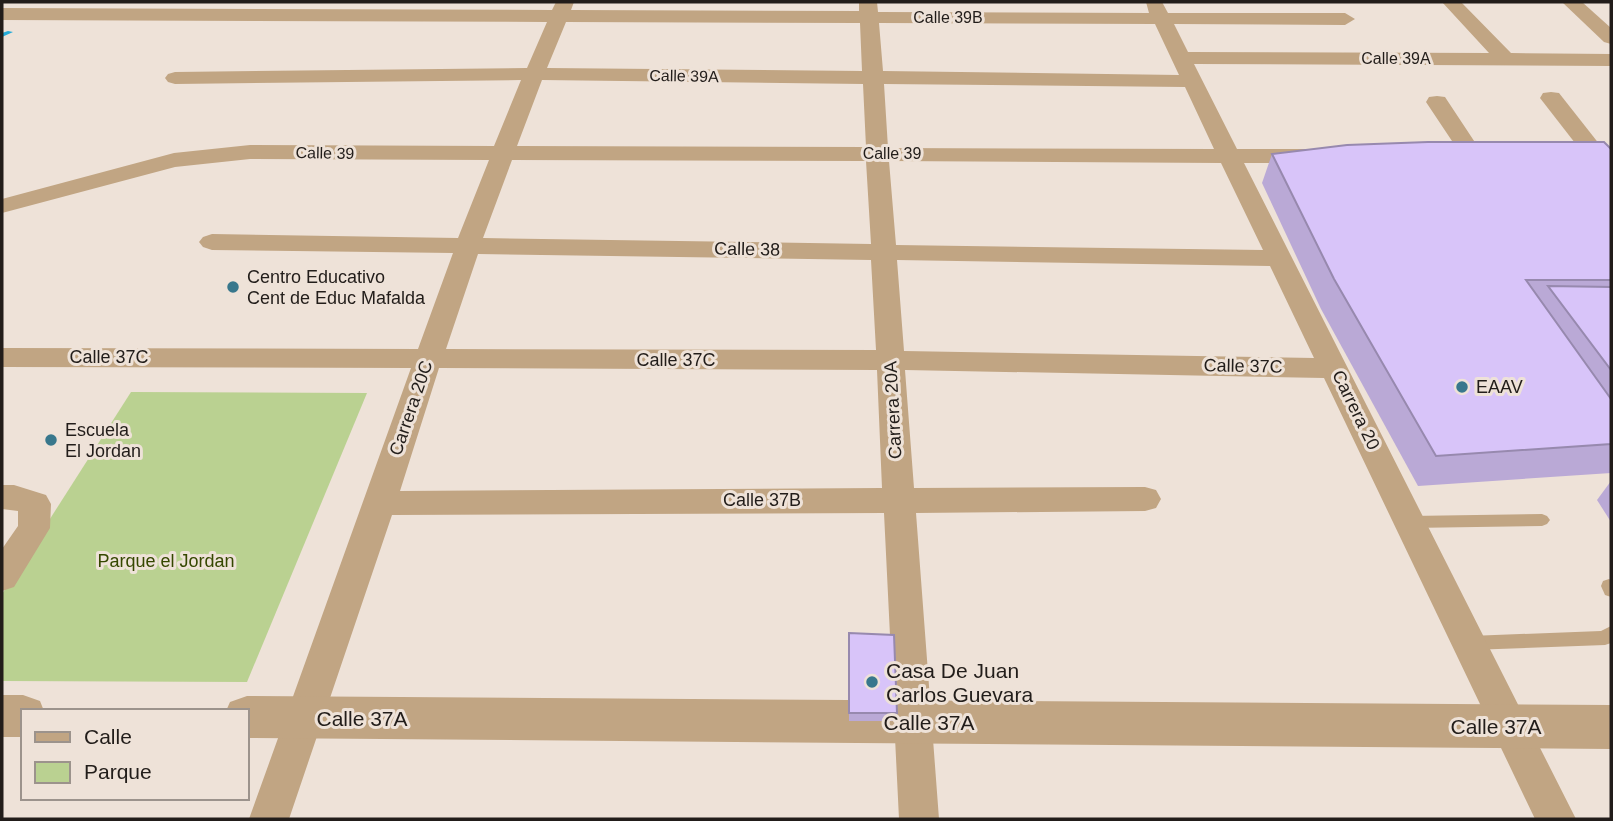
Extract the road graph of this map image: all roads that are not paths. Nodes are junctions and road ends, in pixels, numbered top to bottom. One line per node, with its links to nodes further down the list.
1 (1332, 2): 8 (street)
2 (1451, 2): 14 (street)
3 (1571, 2): 9 (street)
4 (562, 8): 5 (street, Calle 39B); 7 (street, Calle 39B); 16 (street, Carrera 20C)
5 (869, 9): 6 (street, Calle 39B); 18 (street, Carrera 20A)
6 (1158, 10): 8 (street, Calle 39B); 12 (street, Carrera 20)
7 (2, 14)
8 (1345, 19): 13 (street)
9 (1591, 19): 10 (street); 11 (street)
10 (1611, 19)
11 (1611, 38)
12 (1182, 58): 13 (street, Calle 39A); 19 (street, Carrera 20)
13 (1375, 58): 14 (street, Calle 39A)
14 (1505, 59): 15 (street, Calle 39A)
15 (1611, 60)
16 (536, 74): 17 (street, Calle 39A); 18 (street, Calle 39A); 23 (street, Carrera 20C)
17 (175, 78)
18 (873, 78): 19 (street, Calle 39A); 22 (street, Carrera 20A)
19 (1194, 81): 24 (street, Carrera 20)
20 (1551, 98): 30 (street)
21 (1437, 102): 27 (street)
22 (877, 152): 23 (street, Calle 39); 24 (street, Calle 39); 34 (street, Carrera 20A)
23 (503, 154): 31 (street, Calle 39); 33 (street, Carrera 20C)
24 (1231, 156): 25 (street, Calle 39); 35 (street, Carrera 20)
25 (1339, 156)
26 (1446, 156): 27 (street)
27 (1473, 156): 28 (street)
28 (1500, 156)
29 (1569, 156): 30 (street)
30 (1606, 162)
31 (2, 206)
32 (212, 242): 33 (street, Calle 38)
33 (466, 246): 34 (street, Calle 38); 37 (street, Carrera 20C)
34 (884, 251): 35 (street, Calle 38); 38 (street, Carrera 20A)
35 (1281, 258): 39 (street, Carrera 20)
36 (9, 357): 37 (street, Calle 37C)
37 (428, 360): 38 (street, Calle 37C); 43 (street, Carrera 20C)
38 (890, 360): 39 (street, Calle 37C); 41 (street, Carrera 20A)
39 (1335, 368): 45 (street, Carrera 20)
40 (8, 497): 46 (street)
41 (899, 499): 42 (street, Calle 37B); 43 (street, Calle 37B); 53 (street, Carrera 20A)
42 (1144, 499)
43 (380, 503): 52 (street, Carrera 20C)
44 (1542, 520): 45 (lane)
45 (1410, 522): 48 (street, Carrera 20)
46 (2, 578)
47 (1611, 633): 48 (lane)
48 (1470, 643): 54 (street, Carrera 20)
49 (2, 716): 50 (street)
50 (21, 716)
51 (248, 717): 52 (street, Calle 37A)
52 (307, 718): 53 (street, Calle 37A); 56 (street, Carrera 20C)
53 (913, 722): 54 (street, Calle 37A); 57 (street, Carrera 20A)
54 (1510, 726): 55 (street, Calle 37A); 58 (street, Carrera 20)
55 (1611, 727)
56 (269, 819)
57 (919, 819)
58 (1556, 819)

